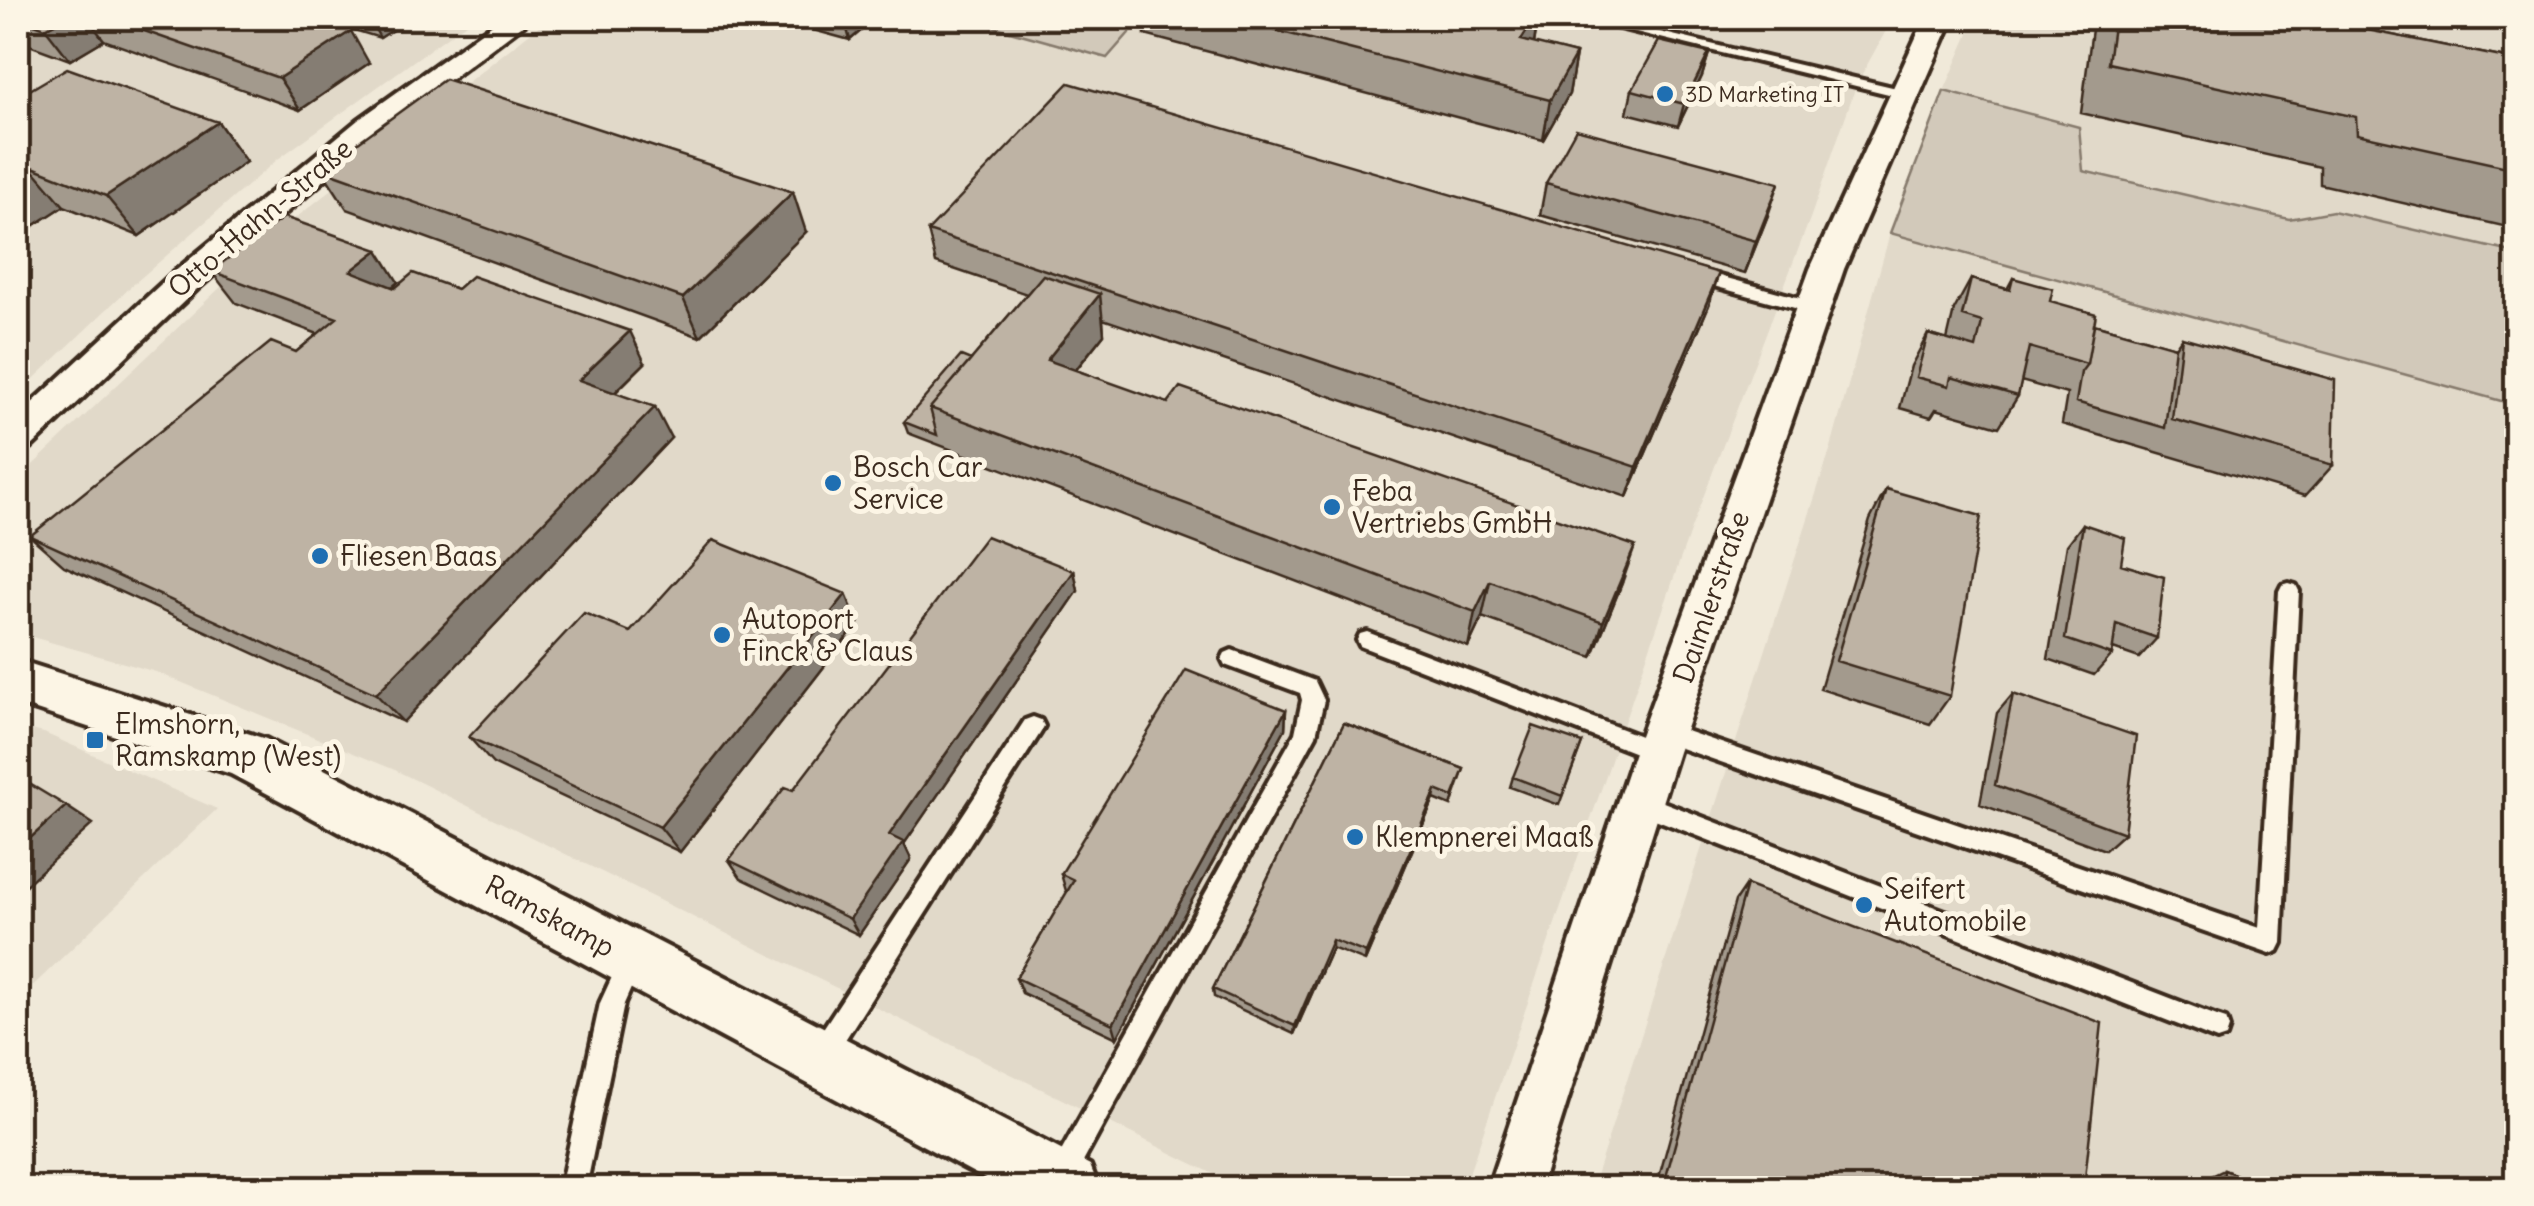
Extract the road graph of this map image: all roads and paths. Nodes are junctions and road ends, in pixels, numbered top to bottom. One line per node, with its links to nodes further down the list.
1 (518, 18): 7 (street, Otto-Hahn-Straße)
2 (1586, 18): 4 (lane)
3 (1939, 18): 4 (street, Daimlerstraße)
4 (1905, 94): 6 (street, Daimlerstraße)
5 (1681, 272): 6 (lane)
6 (1814, 308): 13 (street, Daimlerstraße)
7 (18, 437)
8 (2288, 591): 13 (lane)
9 (1366, 640): 13 (lane)
10 (1232, 659): 18 (lane)
11 (18, 682): 15 (street, Ramskamp)
12 (1033, 726): 17 (lane)
13 (1660, 742): 14 (street, Daimlerstraße)
14 (1640, 803): 16 (lane); 20 (street, Daimlerstraße)
15 (632, 960): 17 (street, Ramskamp); 19 (lane)
16 (2217, 1028)
17 (819, 1058): 18 (street, Ramskamp)
18 (1062, 1186)
19 (573, 1188)
20 (1514, 1188)

